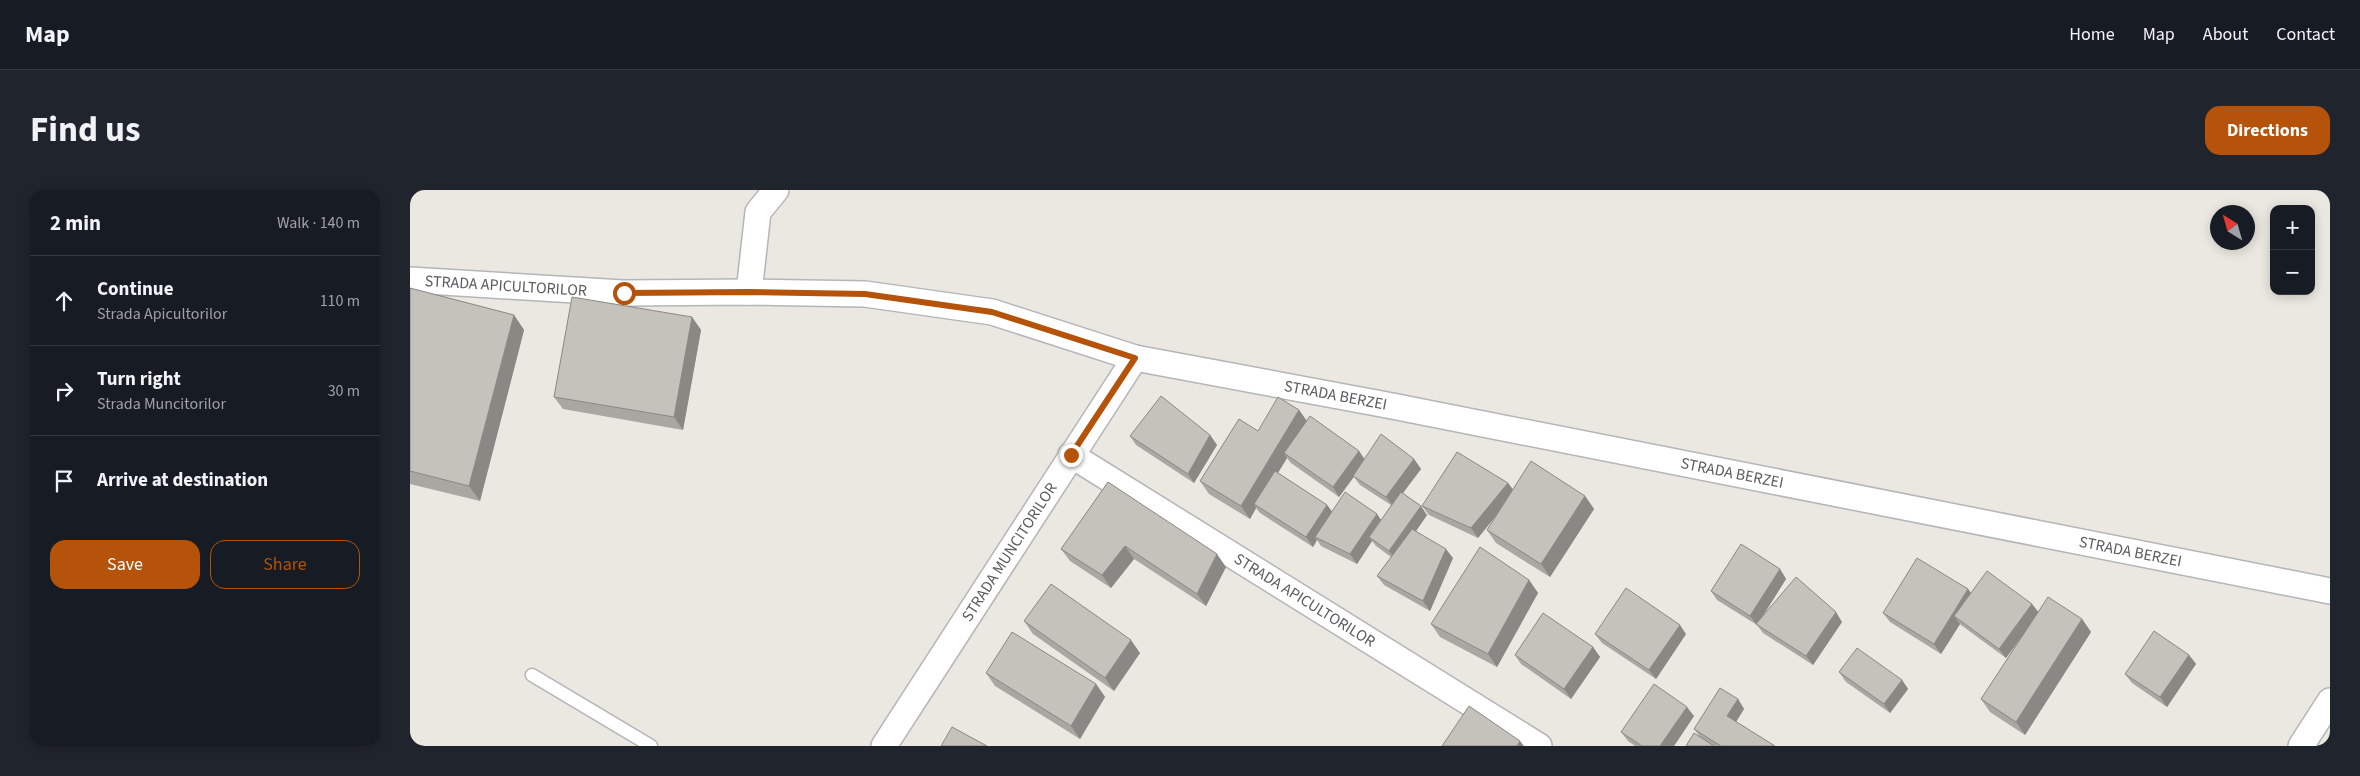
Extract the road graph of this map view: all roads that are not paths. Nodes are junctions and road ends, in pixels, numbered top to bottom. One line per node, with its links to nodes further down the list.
1 (776, 190): 3 (street)
2 (410, 280): 3 (street, STRADA APICULTORILOR)
3 (749, 292): 4 (street, STRADA APICULTORILOR)
4 (1135, 358): 5 (street, STRADA MUNCITORILOR); 6 (street, STRADA BERZEI)
5 (1071, 455): 10 (street, STRADA MUNCITORILOR); 11 (street, STRADA APICULTORILOR)
6 (2330, 591)
7 (532, 675): 9 (lane)
8 (2330, 701): 12 (street)
9 (651, 746)
10 (884, 746)
11 (1539, 746)
12 (2301, 746)

